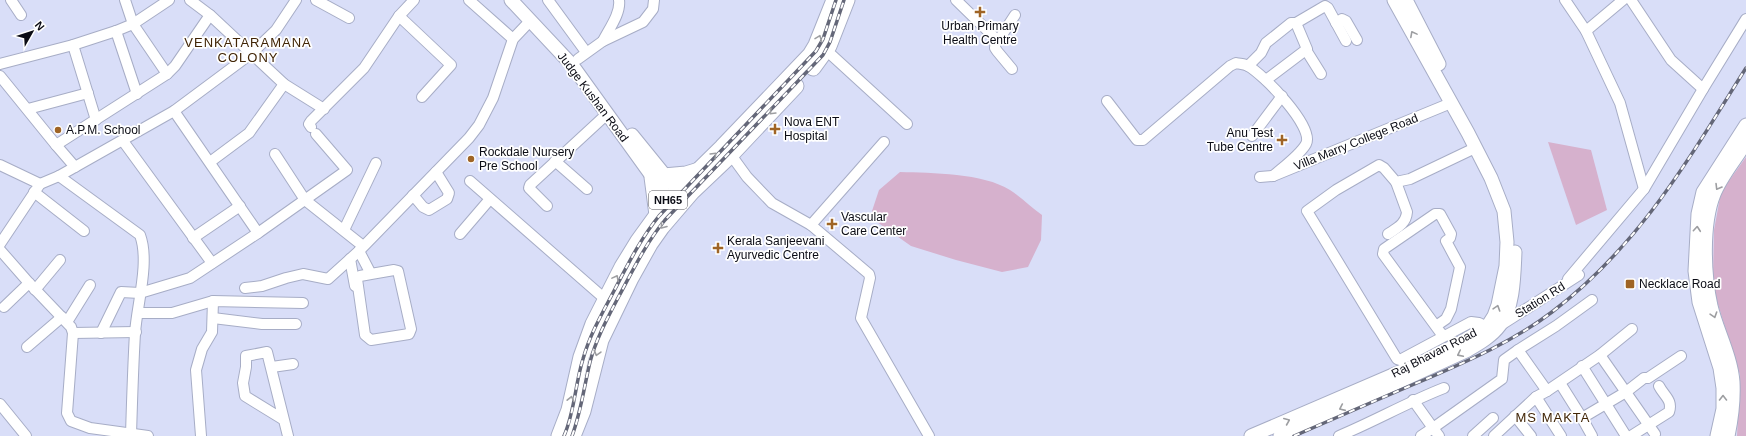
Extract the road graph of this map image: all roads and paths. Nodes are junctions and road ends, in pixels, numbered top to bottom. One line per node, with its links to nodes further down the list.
1 (11, 0): 21 (street)
2 (125, 0): 30 (street)
3 (168, 0): 30 (street)
4 (190, 0): 22 (street)
5 (296, 0): 41 (street)
6 (316, 0): 25 (street)
7 (414, 0): 24 (street)
8 (469, 0): 33 (street)
9 (511, 0): 27 (main road, Judge Kushan Road)
10 (522, 0): 42 (main road, Judge Kushan Road)
11 (548, 0): 42 (street)
12 (619, 0): 36 (street)
13 (654, 0): 36 (street)
14 (956, 0): 34 (street)
15 (1394, 0): 57 (main road, Raj Bhavan Road, one-way to 15)
16 (1406, 0): 127 (main road, Raj Bhavan Road)
17 (1565, 0): 32 (street)
18 (1623, 0): 32 (street)
19 (1631, 0): 51 (street)
20 (839, 3): 39 (highway, NH65); 79 (highway, NH65, one-way to 20)
21 (21, 15)
22 (210, 15): 41 (street); 46 (street)
23 (1015, 15): 34 (street)
24 (399, 16): 55 (street); 59 (street)
25 (349, 18)
26 (1746, 19): 51 (street)
27 (531, 20): 33 (street); 61 (main road, Judge Kushan Road)
28 (1336, 22): 29 (street); 35 (street); 37 (street)
29 (1296, 23): 40 (street); 44 (street)
30 (133, 24): 31 (street); 46 (street)
31 (116, 31): 38 (street); 53 (street)
32 (1586, 31): 89 (street)
33 (513, 39): 80 (street)
34 (996, 39): 45 (street)
35 (1357, 40)
36 (603, 41): 42 (street)
37 (1346, 41)
38 (73, 45): 43 (street); 52 (street)
39 (826, 50): 63 (street); 72 (highway, NH65, one-way to 72)
40 (1306, 50): 47 (street); 49 (street)
41 (252, 53): 50 (street); 60 (street)
42 (582, 56): 87 (main road, Judge Kushan Road)
43 (0, 64)
44 (1248, 66): 49 (street); 56 (street)
45 (1012, 69)
46 (166, 74): 53 (street)
47 (1321, 74)
48 (0, 76): 58 (street)
49 (1266, 80): 54 (street)
50 (284, 84): 59 (street); 74 (street)
51 (1703, 89): 89 (street)
52 (88, 93): 58 (street); 62 (street)
53 (137, 94): 62 (street)
54 (1282, 96): 65 (street); 82 (street)
55 (422, 97)
56 (1107, 101)
57 (1451, 102): 70 (main road, Raj Bhavan Road); 82 (street, Villa Marry College Road)
58 (28, 109): 69 (street)
59 (324, 109): 93 (street)
60 (174, 110): 66 (street); 74 (street)
61 (607, 114): 73 (street); 87 (main road, Judge Kushan Road)
62 (96, 120): 69 (street)
63 (907, 124)
64 (1746, 125): 76 (main road)
65 (1252, 136)
66 (123, 141): 78 (street); 103 (street)
67 (884, 142): 97 (street)
68 (1746, 142): 76 (main road)
69 (56, 145): 78 (street)
70 (1475, 148): 85 (street); 130 (main road, Raj Bhavan Road, one-way to 70)
71 (274, 154): 93 (street)
72 (731, 155): 97 (street); 128 (highway, NH65, one-way to 128)
73 (555, 161): 88 (street); 95 (street)
74 (210, 162): 94 (street)
75 (376, 163): 98 (street)
76 (1727, 163): 178 (main road, one-way to 76); 179 (main road, one-way to 179)
77 (0, 165): 86 (street)
78 (75, 167): 81 (street)
79 (700, 170): 87 (highway, NH65); 87 (highway)
80 (436, 172): 91 (street); 91 (street)
81 (59, 176): 86 (street); 116 (street)
82 (1273, 176): 83 (street, Villa Marry College Road)
83 (1260, 177)
84 (470, 181): 92 (street)
85 (1396, 182): 102 (street); 135 (street)
86 (40, 184): 90 (street)
87 (666, 185): 96 (highway); 96 (highway, NH65)
88 (587, 189)
89 (1644, 189): 113 (street)
90 (34, 192): 99 (street); 104 (street)
91 (413, 195): 105 (street)
92 (490, 199): 101 (street); 117 (street)
93 (305, 200): 98 (street); 100 (street)
94 (240, 206): 100 (street); 103 (street)
95 (547, 206)
96 (657, 215): 117 (highway, NH65, one-way to 96)
97 (811, 225): 167 (street)
98 (344, 230): 105 (street)
99 (84, 231)
100 (258, 233): 109 (street)
101 (460, 234)
102 (1388, 234)
103 (193, 238): 109 (street)
104 (0, 244)
105 (361, 248): 107 (street); 110 (street)
106 (0, 250): 114 (street)
107 (350, 259): 115 (street); 122 (street)
108 (60, 260): 114 (street)
109 (212, 263): 116 (street)
110 (371, 274): 110 (street)
111 (1579, 275): 113 (street, Station Rd)
112 (90, 285): 125 (street)
113 (1561, 286): 127 (street, Station Rd)
114 (32, 287): 121 (street); 125 (street)
115 (245, 288)
116 (140, 293): 123 (street); 134 (street)
117 (605, 299): 128 (highway, NH65)
118 (1592, 300): 137 (street)
119 (213, 301): 120 (street); 123 (street); 124 (street)
120 (303, 303)
121 (4, 307)
122 (359, 309)
123 (138, 313): 132 (street)
124 (213, 318): 126 (street); 163 (street)
125 (65, 319): 133 (street); 136 (street)
126 (296, 324)
127 (1501, 325): 130 (street); 169 (main road, Raj Bhavan Road, one-way to 169)
128 (600, 326): 165 (highway, NH65, one-way to 128); 166 (highway, NH65, one-way to 166)
129 (1436, 326): 129 (street); 135 (street)
130 (1487, 327): 135 (street); 168 (main road, Raj Bhavan Road, one-way to 130)
131 (1632, 329): 138 (street)
132 (136, 332): 134 (street); 160 (street)
133 (74, 333): 134 (street); 157 (street)
134 (100, 333)
135 (1444, 336)
136 (27, 348)
137 (1518, 350): 146 (street); 158 (street)
138 (1600, 355): 141 (street); 147 (street)
139 (1681, 356): 147 (street)
140 (293, 364): 142 (street)
141 (1582, 366): 143 (street); 150 (street)
142 (272, 367): 155 (street); 155 (street)
143 (1560, 383): 146 (street); 154 (street)
144 (1659, 386): 156 (street)
145 (1444, 388): 149 (street)
146 (1547, 391): 148 (street)
147 (1626, 392): 150 (street); 156 (street)
148 (1536, 397): 152 (street); 174 (street)
149 (1413, 400): 158 (street); 170 (street)
150 (1605, 403): 154 (street); 176 (street)
151 (0, 404): 161 (street)
152 (1516, 416): 159 (street); 173 (street)
153 (1493, 418): 172 (street)
154 (1582, 418): 175 (street)
155 (284, 420): 164 (street)
156 (1652, 430): 177 (street)
157 (87, 432): 160 (street)
158 (1436, 432): 171 (street)
159 (1527, 434)
160 (131, 435): 162 (street)
161 (26, 436)
162 (148, 436)
163 (201, 436)
164 (288, 436)
165 (559, 436)
166 (573, 436)
167 (929, 436)
168 (1251, 436)
169 (1280, 436)
170 (1339, 436)
171 (1421, 436)
172 (1473, 436)
173 (1494, 436)
174 (1561, 436)
175 (1592, 436)
176 (1626, 436)
177 (1631, 436)
178 (1717, 436)
179 (1728, 436)

